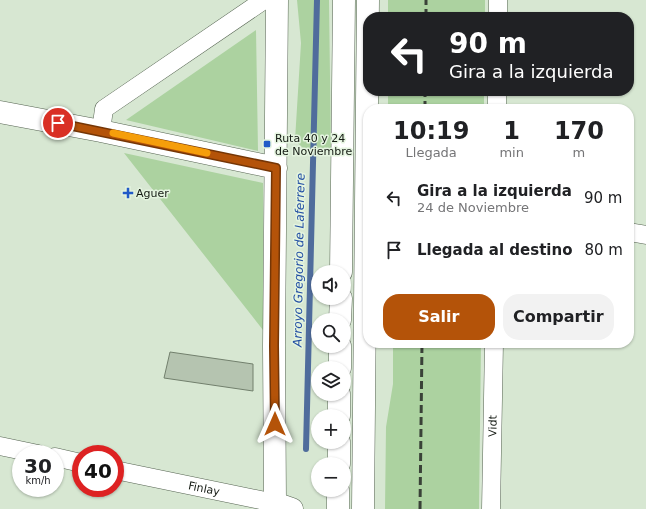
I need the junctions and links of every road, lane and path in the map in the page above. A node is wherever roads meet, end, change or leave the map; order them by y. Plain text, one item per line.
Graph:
1 (264, 0) edge
2 (277, 0) edge
3 (344, 0) edge
4 (368, 0) edge
5 (498, 0) edge
6 (368, 12) edge
7 (498, 12) edge
8 (0, 112) edge
9 (101, 131) junction
10 (276, 168) junction
11 (634, 233) edge
12 (646, 235) edge
13 (341, 265) edge
14 (365, 348) edge
15 (494, 348) edge
16 (0, 446) edge
17 (12, 449) edge
18 (124, 472) edge
19 (338, 497) edge
20 (280, 507) edge
21 (338, 509) edge
22 (363, 509) edge
23 (491, 509) edge

1 - 9 street
2 - 10 main road
3 - 13 main road
4 - 6 main road
5 - 7 street
8 - 9 main road
9 - 10 main road
10 - 20 main road
11 - 12 street
14 - 22 main road
15 - 23 street, Vidt
16 - 17 street
18 - 20 street, Finlay
19 - 21 main road

